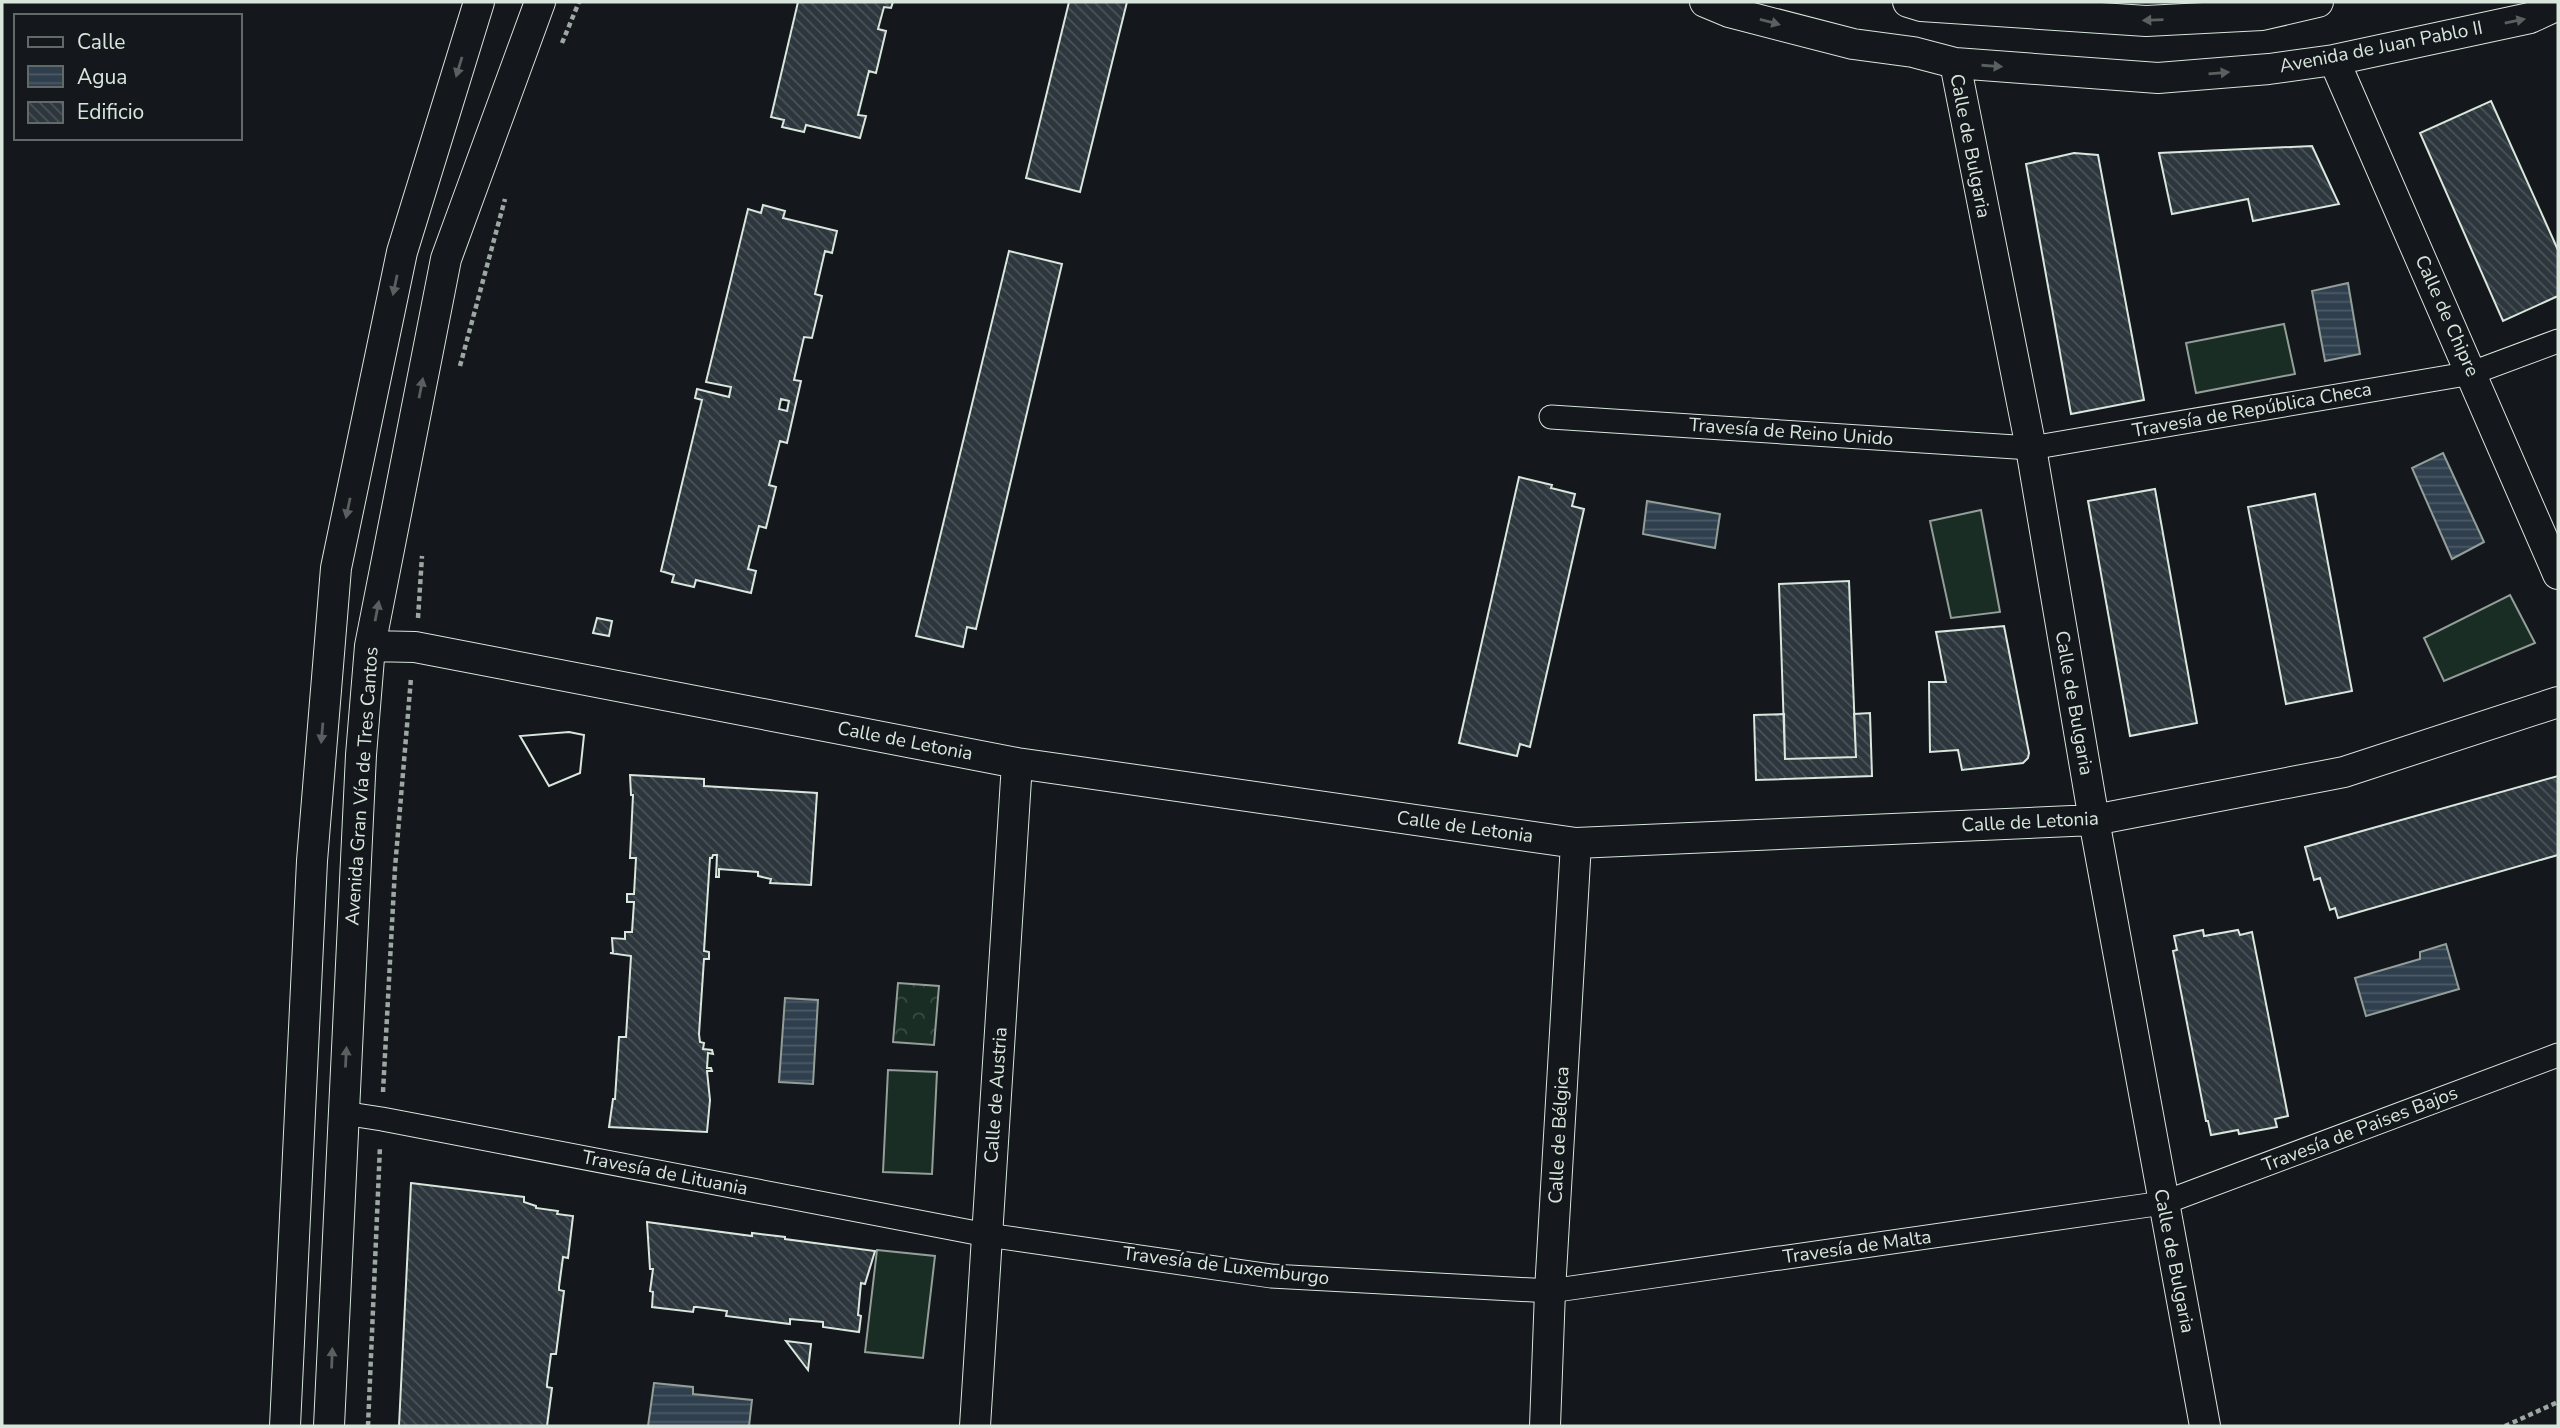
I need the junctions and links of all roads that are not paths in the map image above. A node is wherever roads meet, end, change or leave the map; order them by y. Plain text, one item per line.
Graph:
1 (479, 2) edge
2 (540, 2) edge
3 (1705, 2) edge
4 (1908, 2) edge
5 (2318, 2) edge
6 (2558, 5) edge
7 (2334, 60) junction
8 (1955, 63) junction
9 (2558, 341) edge
10 (2472, 373) junction
11 (1551, 417) dead end
12 (2031, 448) junction
13 (2558, 574) edge
14 (370, 646) junction
15 (2558, 702) edge
16 (1017, 763) junction
17 (2094, 820) junction
18 (1576, 843) junction
19 (2558, 1055) edge
20 (343, 1113) junction
21 (2163, 1203) junction
22 (987, 1235) junction
23 (1550, 1291) junction
24 (285, 1426) edge
25 (330, 1426) edge
26 (975, 1426) edge
27 (1545, 1426) edge
28 (2205, 1426) edge

1 -> 24 street
14 -> 2 street, Avenida Gran Vía de Tres Cantos
3 -> 8 street, Avenida de Juan Pablo II
5 -> 4 street
7 -> 6 street, Avenida de Juan Pablo II
8 -> 7 street, Avenida de Juan Pablo II
7 - 10 street, Calle de Chipre
8 - 12 street, Calle de Bulgaria
9 - 10 street, Travesía de República Checa
10 - 12 street, Travesía de República Checa
10 - 13 street, Calle de Chipre
11 - 12 street, Travesía de Reino Unido
12 - 17 street, Calle de Bulgaria
14 - 16 street, Calle de Letonia
20 -> 14 street, Avenida Gran Vía de Tres Cantos
15 - 17 street, Calle de Letonia
16 - 18 street, Calle de Letonia
16 - 22 street, Calle de Austria
17 - 18 street, Calle de Letonia
17 - 21 street, Calle de Bulgaria
18 - 23 street, Calle de Bélgica
19 - 21 street, Travesía de Paises Bajos
20 - 22 street, Travesía de Lituania
25 -> 20 street, Avenida Gran Vía de Tres Cantos
21 - 23 street, Travesía de Malta
21 - 28 street, Calle de Bulgaria
22 - 23 street, Travesía de Luxemburgo
22 - 26 street, Calle de Austria
23 - 27 street, Calle de Bélgica

